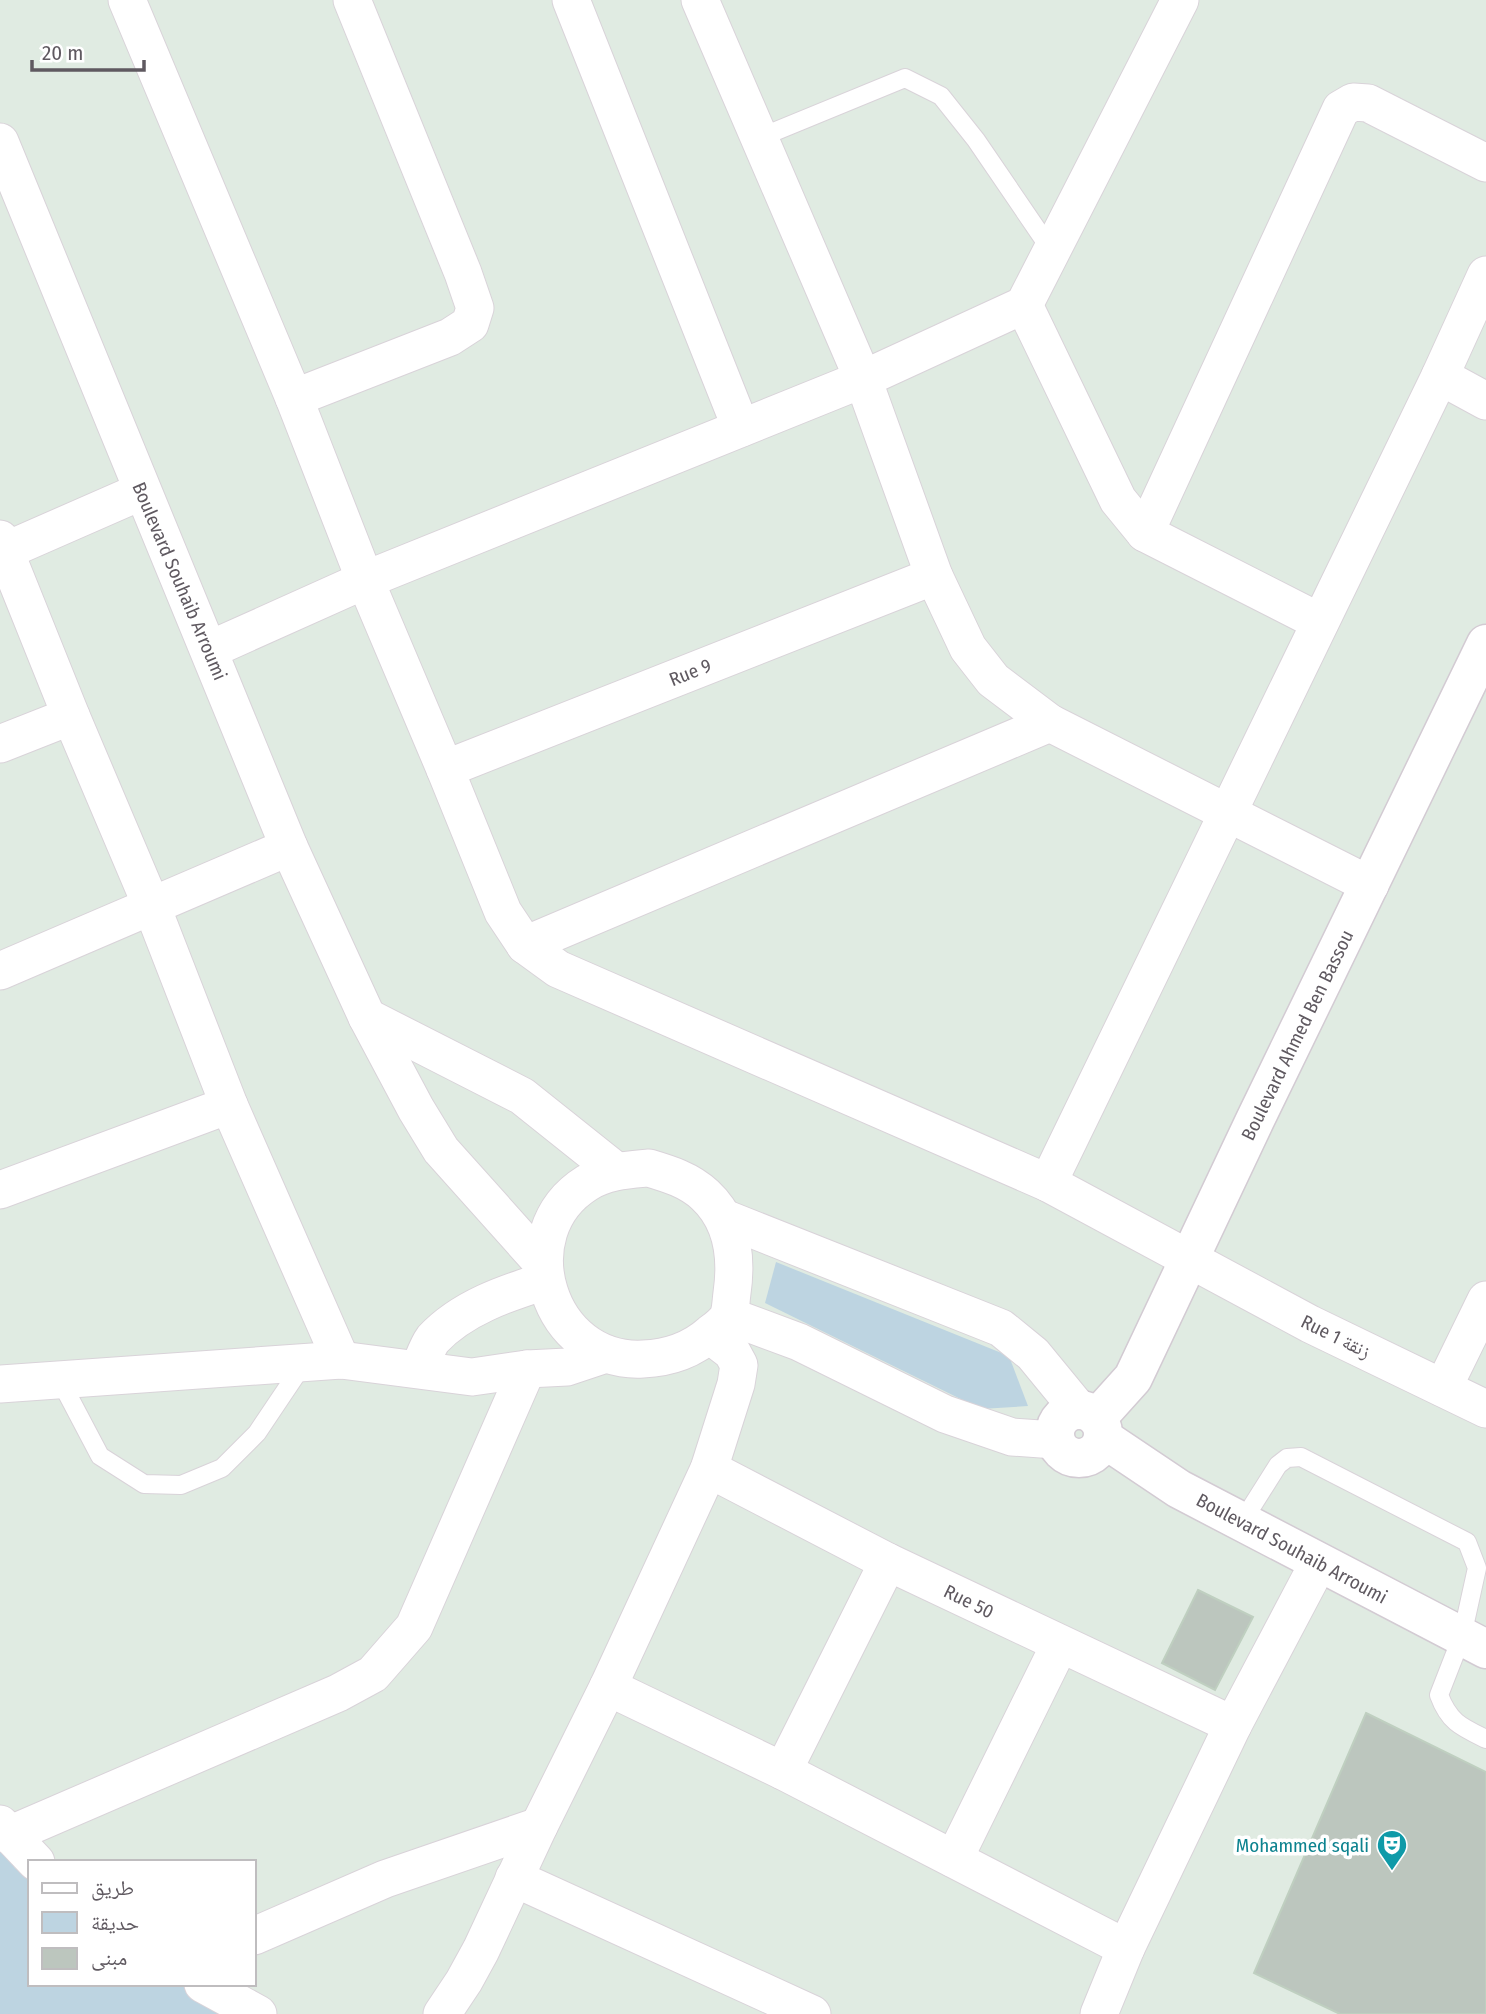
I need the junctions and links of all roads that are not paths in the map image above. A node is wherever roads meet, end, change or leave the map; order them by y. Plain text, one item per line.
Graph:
1 (127, 0) edge
2 (352, 0) edge
3 (571, 0) edge
4 (700, 0) edge
5 (1180, 0) edge
6 (759, 138) junction
7 (0, 142) edge
8 (1486, 163) edge
9 (1051, 250) junction
10 (1486, 275) edge
11 (1024, 305) junction
12 (1440, 376) junction
13 (863, 379) junction
14 (294, 398) junction
15 (1486, 401) edge
16 (741, 428) junction
17 (142, 491) junction
18 (1145, 533) junction
19 (2, 545) edge
20 (934, 576) junction
21 (365, 580) junction
22 (1320, 622) junction
23 (209, 650) junction
24 (1481, 664) edge
25 (71, 716) junction
26 (1050, 723) junction
27 (0, 744) edge
28 (445, 769) junction
29 (1228, 811) junction
30 (289, 847) junction
31 (1370, 885) junction
32 (152, 907) junction
33 (525, 945) junction
34 (0, 971) edge
35 (367, 1017) junction
36 (229, 1105) junction
37 (616, 1171) junction
38 (1048, 1184) junction
39 (0, 1190) edge
40 (724, 1218) junction
41 (1189, 1258) junction
42 (544, 1272) junction
43 (1486, 1300) edge
44 (720, 1325) junction
45 (606, 1354) junction
46 (341, 1360) junction
47 (304, 1363) junction
48 (419, 1369) junction
49 (527, 1369) junction
50 (60, 1380) junction
51 (0, 1384) edge
52 (1443, 1388) junction
53 (1486, 1409) edge
54 (1093, 1422) junction
55 (1055, 1440) joint
56 (709, 1469) junction
57 (1242, 1522) junction
58 (888, 1562) junction
59 (1319, 1562) junction
60 (1474, 1642) edge
61 (1060, 1644) junction
62 (608, 1687) junction
63 (1233, 1725) junction
64 (1486, 1739) edge
65 (783, 1772) junction
66 (539, 1826) junction
67 (5, 1830) edge
68 (954, 1859) junction
69 (34, 1860) edge
70 (514, 1878) junction
71 (256, 1935) edge
72 (1126, 1948) junction
73 (207, 1986) edge
74 (258, 2014) edge
75 (442, 2014) edge
76 (812, 2014) edge
77 (1098, 2014) edge

1 - 14 street
2 - 14 street
3 - 16 street
4 - 6 street
5 - 9 street
6 - 9 lane
6 - 13 street
7 - 17 street, Boulevard Souhaib Arroumi
8 - 18 street
9 - 11 street
10 - 12 street
11 - 13 street
11 - 18 street
12 - 15 street
12 - 22 street
13 - 16 street
13 - 20 street
14 - 21 street
16 - 21 street
17 - 19 street
17 - 23 street, Boulevard Souhaib Arroumi
18 - 22 street
19 - 25 street
20 - 26 street
20 - 28 street, Rue 9
21 - 23 street
21 - 28 street
22 - 29 street
23 - 30 street, Boulevard Souhaib Arroumi
24 - 31 street, Boulevard Ahmed Ben Bassou
25 - 27 street
25 - 32 street
26 - 29 street
26 - 33 street
28 - 33 street
29 - 31 street
29 - 38 street
30 - 32 street
30 - 35 street, Boulevard Souhaib Arroumi
31 - 41 street, Boulevard Ahmed Ben Bassou
32 - 34 street
32 - 36 street
33 - 38 street, Rue 1 زنقة
35 - 37 street
35 - 42 street, Boulevard Souhaib Arroumi
36 - 39 street
36 - 46 street
37 - 40 street
37 - 42 street
38 - 41 street, Rue 1 زنقة
40 - 44 street
40 - 54 street, Boulevard Souhaib Arroumi
41 - 52 street, Rue 1 زنقة
41 - 54 street, Boulevard Ahmed Ben Bassou
42 - 45 street
42 - 48 street
43 - 52 street
44 - 45 street
44 - 55 street
44 - 56 street
45 - 49 street
46 - 47 street
46 - 48 street
47 - 50 street
47 - 50 lane
48 - 49 street
49 - 67 street
50 - 51 street
52 - 53 street, Rue 1 زنقة
54 - 55 street, Boulevard Ahmed Ben Bassou
54 - 57 street, Boulevard Souhaib Arroumi
56 - 58 street, Rue 50
56 - 62 street
57 - 59 street, Boulevard Souhaib Arroumi
57 - 60 lane
58 - 61 street, Rue 50
58 - 65 street
59 - 60 street, Boulevard Souhaib Arroumi
59 - 63 street
60 - 64 lane
61 - 63 street, Rue 50
61 - 68 street
62 - 65 street
62 - 66 street
63 - 72 street
65 - 68 street
66 - 70 street
66 - 71 street
67 - 69 street
68 - 72 street
70 - 75 street
70 - 76 street
72 - 77 street
73 - 74 street

